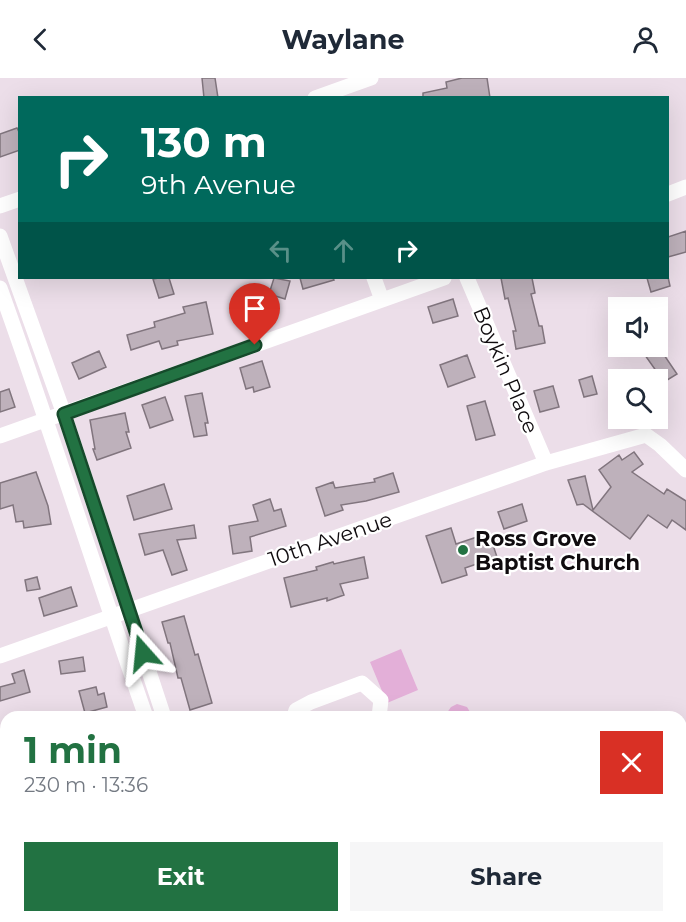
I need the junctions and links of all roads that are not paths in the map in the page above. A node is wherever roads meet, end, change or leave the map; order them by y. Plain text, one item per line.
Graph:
1 (371, 78) edge
2 (321, 96) edge
3 (686, 186) edge
4 (669, 194) edge
5 (18, 201) edge
6 (0, 206) edge
7 (0, 236) edge
8 (374, 279) edge
9 (441, 279) edge
10 (467, 279) edge
11 (0, 288) edge
12 (382, 300) junction
13 (64, 414) junction
14 (47, 420) junction
15 (0, 436) edge
16 (546, 463) junction
17 (686, 470) edge
18 (129, 610) junction
19 (111, 616) junction
20 (0, 656) edge
21 (144, 711) edge
22 (162, 711) edge
23 (296, 711) edge
24 (380, 711) edge

1 - 2 street
3 - 4 street
5 - 6 street
7 - 13 street
8 - 12 street
9 - 12 street
10 - 16 street, Boykin Place
11 - 14 street
12 - 13 street
13 - 14 street
13 - 18 street
14 - 15 street
14 - 19 street
16 - 17 street, 10th Avenue
16 - 18 street, 10th Avenue
18 - 19 street, 10th Avenue
18 - 22 street
19 - 20 street, 10th Avenue
19 - 21 street
23 - 24 street

